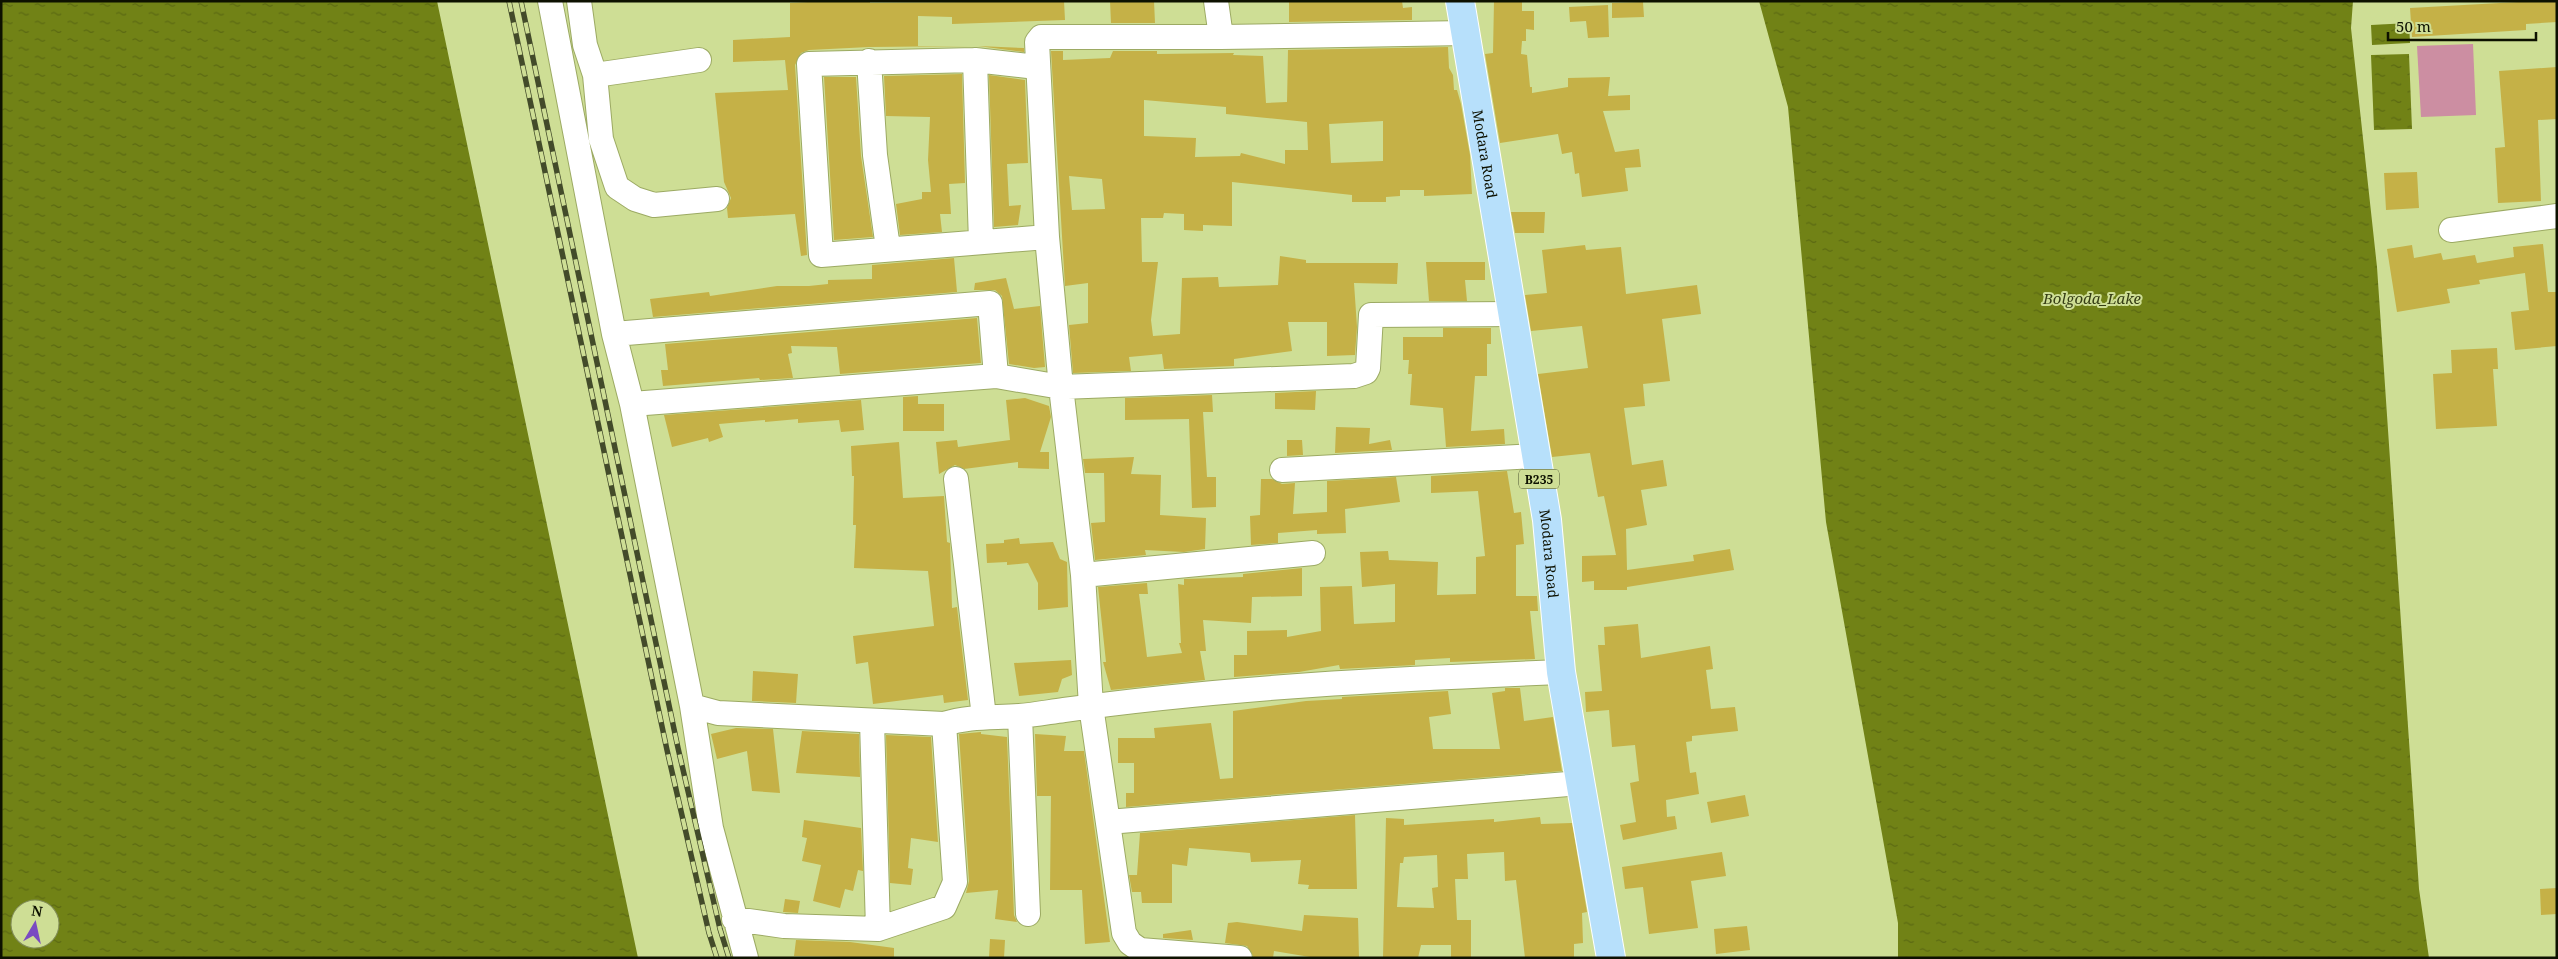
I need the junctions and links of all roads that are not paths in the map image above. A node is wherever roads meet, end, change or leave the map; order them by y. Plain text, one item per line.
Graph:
1 (550, 1) edge
2 (579, 1) edge
3 (1216, 1) edge
4 (1460, 1) edge
5 (1466, 33) junction
6 (1222, 37) junction
7 (699, 60) dead end
8 (975, 60) junction
9 (869, 61) junction
10 (1037, 67) junction
11 (595, 75) junction
12 (717, 199) dead end
13 (2557, 216) edge
14 (2451, 230) dead end
15 (1047, 237) junction
16 (981, 242) junction
17 (888, 248) junction
18 (1512, 314) junction
19 (614, 334) junction
20 (996, 376) junction
21 (1061, 387) junction
22 (632, 404) junction
23 (1535, 456) junction
24 (1282, 470) dead end
25 (956, 479) dead end
26 (1313, 553) dead end
27 (1083, 575) junction
28 (1561, 672) junction
29 (692, 706) junction
30 (1091, 706) junction
31 (1020, 716) junction
32 (984, 717) junction
33 (872, 721) junction
34 (944, 724) junction
35 (1580, 783) junction
36 (1108, 822) junction
37 (1028, 914) dead end
38 (734, 919) junction
39 (878, 929) junction
40 (746, 958) edge
41 (1240, 958) edge
42 (1611, 958) edge

1 - 19 street
2 - 11 street
3 - 6 street
4 - 5 main road, Modara Road / B235
5 - 6 street
5 - 18 main road, Modara Road / B235
6 - 10 street
7 - 11 street
8 - 9 street
8 - 10 street
8 - 16 street
9 - 17 street
9 - 17 street
10 - 15 street
11 - 12 street
13 - 14 street
15 - 16 street
15 - 21 street
16 - 17 street
18 - 21 street
18 - 23 main road, Modara Road / B235
19 - 20 street
19 - 22 street
20 - 21 street
20 - 22 street
21 - 27 street
22 - 29 street
23 - 24 street
23 - 28 main road, Modara Road / B235
25 - 32 street
26 - 27 street
27 - 30 street
28 - 30 street
28 - 35 main road, Modara Road / B235
29 - 33 street
29 - 38 street
30 - 31 street
30 - 36 street
31 - 32 street
31 - 37 street
32 - 34 street
33 - 34 street
33 - 39 street
34 - 39 street
35 - 36 street
35 - 42 main road, Modara Road / B235
36 - 41 street
38 - 39 street
38 - 40 street

